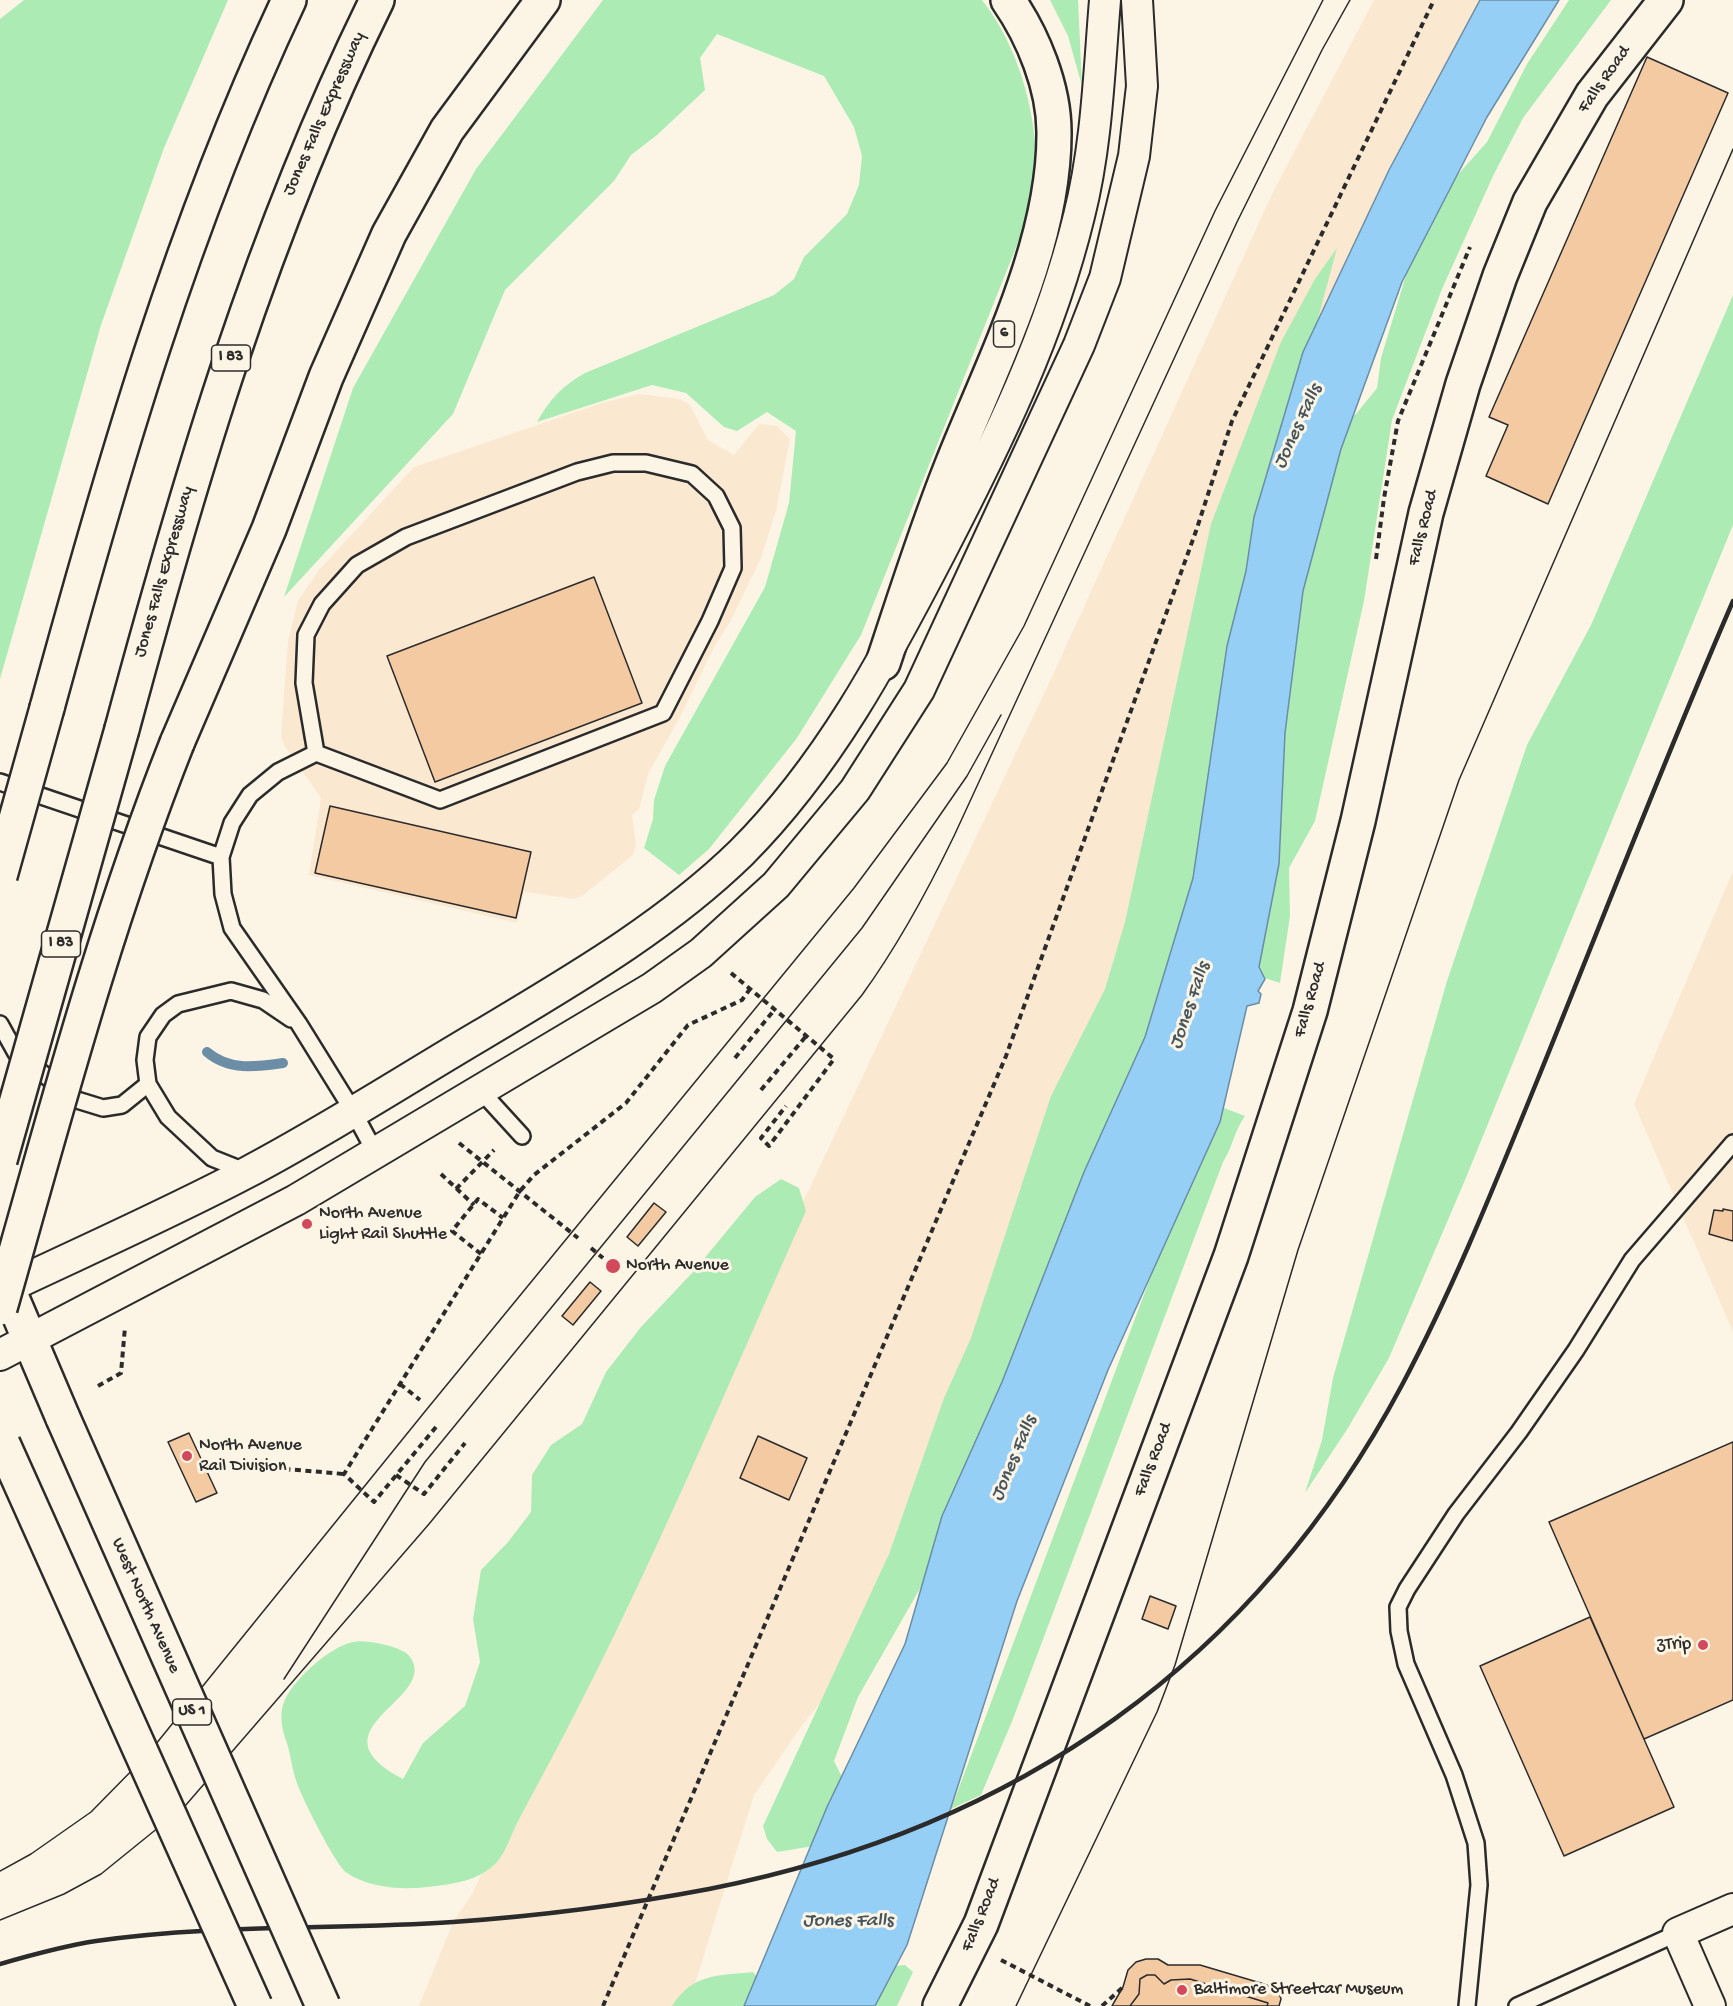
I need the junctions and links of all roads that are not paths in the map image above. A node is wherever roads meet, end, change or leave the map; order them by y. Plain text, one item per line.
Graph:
1 (289, 0) edge
2 (376, 0) edge
3 (543, 0) edge
4 (1008, 0) edge
5 (1105, 0) edge
6 (1137, 0) edge
7 (1666, 0) edge
8 (883, 663) junction
9 (316, 753) junction
10 (0, 782) edge
11 (221, 857) junction
12 (0, 876) edge
13 (0, 1024) edge
14 (298, 1024) junction
15 (148, 1084) junction
16 (480, 1090) junction
17 (353, 1111) junction
18 (522, 1136) dead end
19 (1733, 1143) edge
20 (375, 1152) junction
21 (0, 1160) edge
22 (247, 1172) junction
23 (2, 1289) edge
24 (30, 1340) junction
25 (0, 1355) edge
26 (2, 1440) edge
27 (1733, 1909) edge
28 (1678, 1934) junction
29 (255, 2006) edge
30 (323, 2006) edge
31 (940, 2006) edge
32 (1467, 2006) edge
33 (1517, 2006) edge
34 (1710, 2006) edge

1 - 12 main road, bridge
2 - 21 main road, Jones Falls Expressway / I 83, bridge
3 - 23 main road, bridge
4 - 8 main road, 6
5 - 8 street
6 - 16 street
7 - 31 main road, Falls Road
8 - 17 street
9 - 9 lane
9 - 11 lane
10 - 11 lane
11 - 14 lane
13 - 15 lane
14 - 15 lane
14 - 17 lane
15 - 22 lane
16 - 18 lane
16 - 20 street
17 - 20 lane
17 - 22 street
19 - 32 lane
20 - 24 street
22 - 23 street
23 - 24 main road, West North Avenue / US 1
24 - 25 street
24 - 30 main road, West North Avenue / US 1, bridge
26 - 29 main road, bridge
27 - 28 street
28 - 33 lane
28 - 34 street

